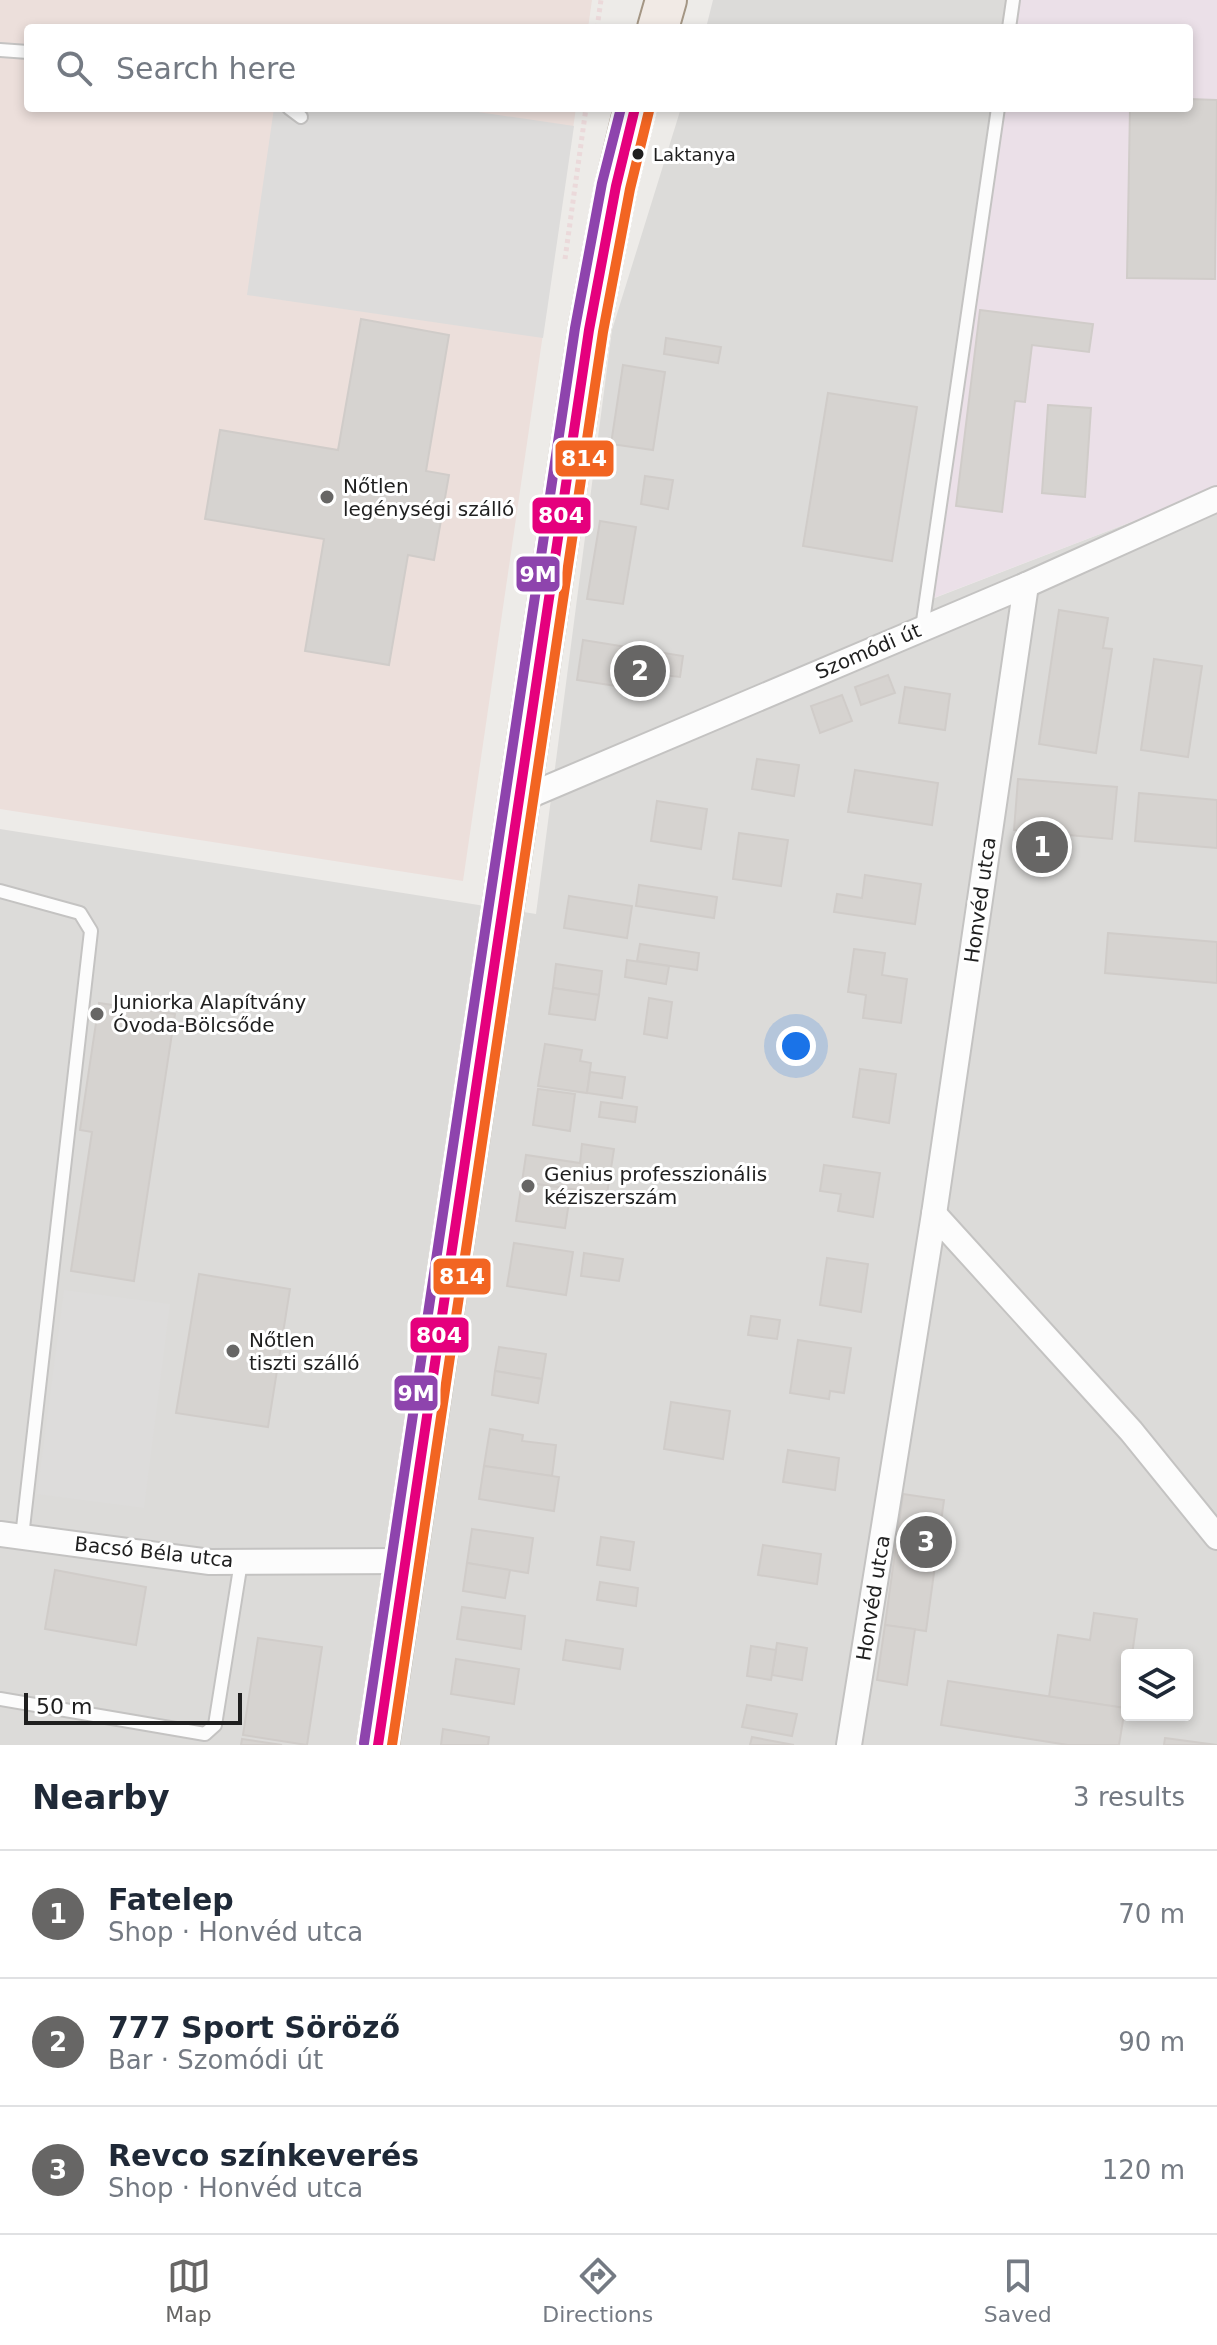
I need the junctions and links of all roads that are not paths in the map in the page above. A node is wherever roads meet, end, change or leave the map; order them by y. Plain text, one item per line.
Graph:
1 (666, 0) edge
2 (1013, 0) edge
3 (659, 24) edge
4 (1010, 24) edge
5 (0, 50) edge
6 (24, 52) edge
7 (294, 112) edge
8 (634, 112) edge
9 (997, 112) edge
10 (301, 117) dead end
11 (1217, 499) edge
12 (1026, 585) junction
13 (922, 628) junction
14 (519, 800) junction
15 (0, 891) edge
16 (934, 1214) junction
17 (11, 1535) edge
18 (1217, 1537) edge
19 (405, 1561) junction
20 (241, 1562) junction
21 (0, 1699) edge
22 (378, 1745) edge
23 (849, 1745) edge

1 - 3 main road
2 - 4 lane
5 - 6 lane
7 - 10 lane
8 - 14 main road
9 - 13 lane
11 - 12 street, Szomódi út
12 - 13 street, Szomódi út
12 - 16 street, Honvéd utca
13 - 14 street, Szomódi út
14 - 19 main road
15 - 17 lane
16 - 18 street
16 - 23 street, Honvéd utca
17 - 20 street, Bacsó Béla utca
19 - 20 street, Bacsó Béla utca
19 - 22 main road
20 - 21 lane

